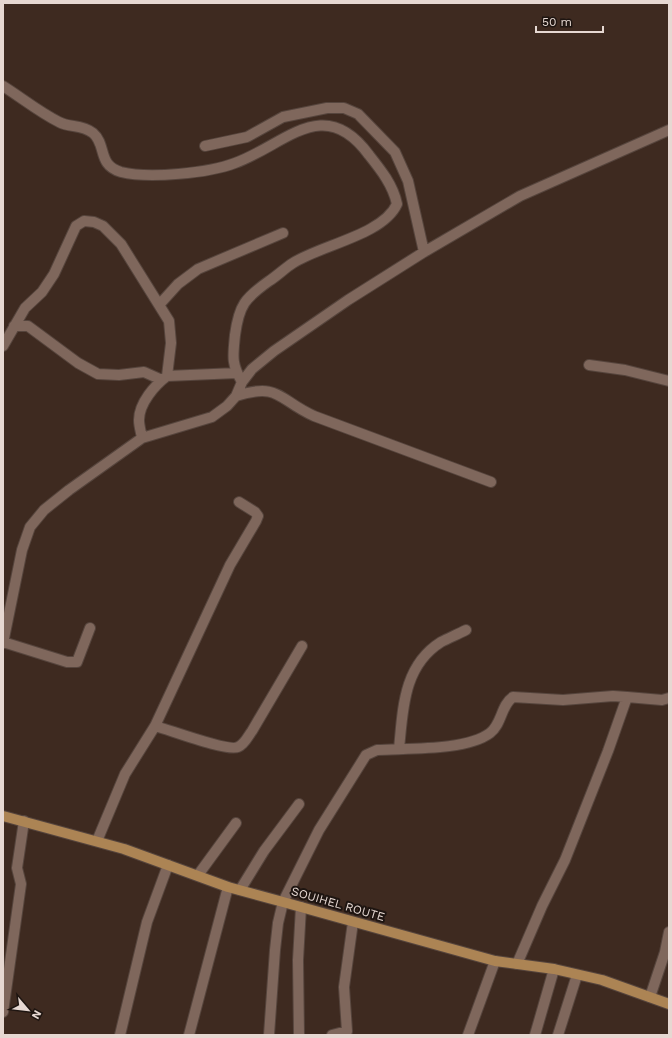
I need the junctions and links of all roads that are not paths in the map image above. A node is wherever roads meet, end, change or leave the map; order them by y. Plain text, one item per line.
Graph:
1 (3, 86) edge
2 (669, 130) edge
3 (205, 146) dead end
4 (283, 233) dead end
5 (424, 252) junction
6 (159, 305) junction
7 (14, 326) junction
8 (3, 346) edge
9 (589, 365) dead end
10 (239, 377) junction
11 (164, 378) junction
12 (669, 380) edge
13 (236, 396) junction
14 (142, 438) junction
15 (491, 482) dead end
16 (239, 502) dead end
17 (90, 628) dead end
18 (466, 630) dead end
19 (3, 643) edge
20 (302, 646) dead end
21 (627, 697) junction
22 (669, 698) edge
23 (155, 726) junction
24 (399, 749) junction
25 (299, 804) dead end
26 (3, 816) edge
27 (24, 821) junction
28 (236, 823) dead end
29 (97, 841) junction
30 (168, 865) junction
31 (198, 875) junction
32 (228, 887) junction
33 (240, 890) junction
34 (283, 902) junction
35 (301, 907) junction
36 (353, 922) junction
37 (669, 932) edge
38 (495, 961) junction
39 (518, 964) junction
40 (554, 970) junction
41 (578, 975) junction
42 (650, 997) junction
43 (669, 1004) edge
44 (3, 1012) edge
45 (120, 1035) edge
46 (189, 1035) edge
47 (269, 1035) edge
48 (299, 1035) edge
49 (332, 1035) edge
50 (468, 1035) edge
51 (534, 1035) edge
52 (558, 1035) edge

1 - 10 street
2 - 5 street
3 - 5 street
4 - 6 street
5 - 10 street
6 - 7 street
6 - 11 street
7 - 8 street
7 - 11 street
9 - 12 street
10 - 11 street
10 - 13 street
11 - 14 street
13 - 14 street
13 - 15 street
14 - 19 street
16 - 23 street
17 - 19 street
18 - 24 street
20 - 23 street
21 - 22 street
21 - 24 street
21 - 39 street
23 - 29 street
24 - 34 street
25 - 33 street
26 - 27 main road, SOUIHEL ROUTE
27 - 29 main road, SOUIHEL ROUTE
27 - 44 street
28 - 31 street
29 - 30 main road, SOUIHEL ROUTE
30 - 31 main road, SOUIHEL ROUTE
30 - 45 street
31 - 32 main road, SOUIHEL ROUTE
32 - 33 main road, SOUIHEL ROUTE
32 - 46 street
33 - 34 main road, SOUIHEL ROUTE
34 - 35 main road, SOUIHEL ROUTE
34 - 47 street
35 - 36 main road, SOUIHEL ROUTE
35 - 48 street
36 - 38 main road, SOUIHEL ROUTE
36 - 49 street
37 - 42 street
38 - 39 main road, SOUIHEL ROUTE
38 - 50 street
39 - 40 main road, SOUIHEL ROUTE
40 - 41 main road, SOUIHEL ROUTE
40 - 51 street
41 - 42 main road, SOUIHEL ROUTE
41 - 52 street
42 - 43 main road, SOUIHEL ROUTE

